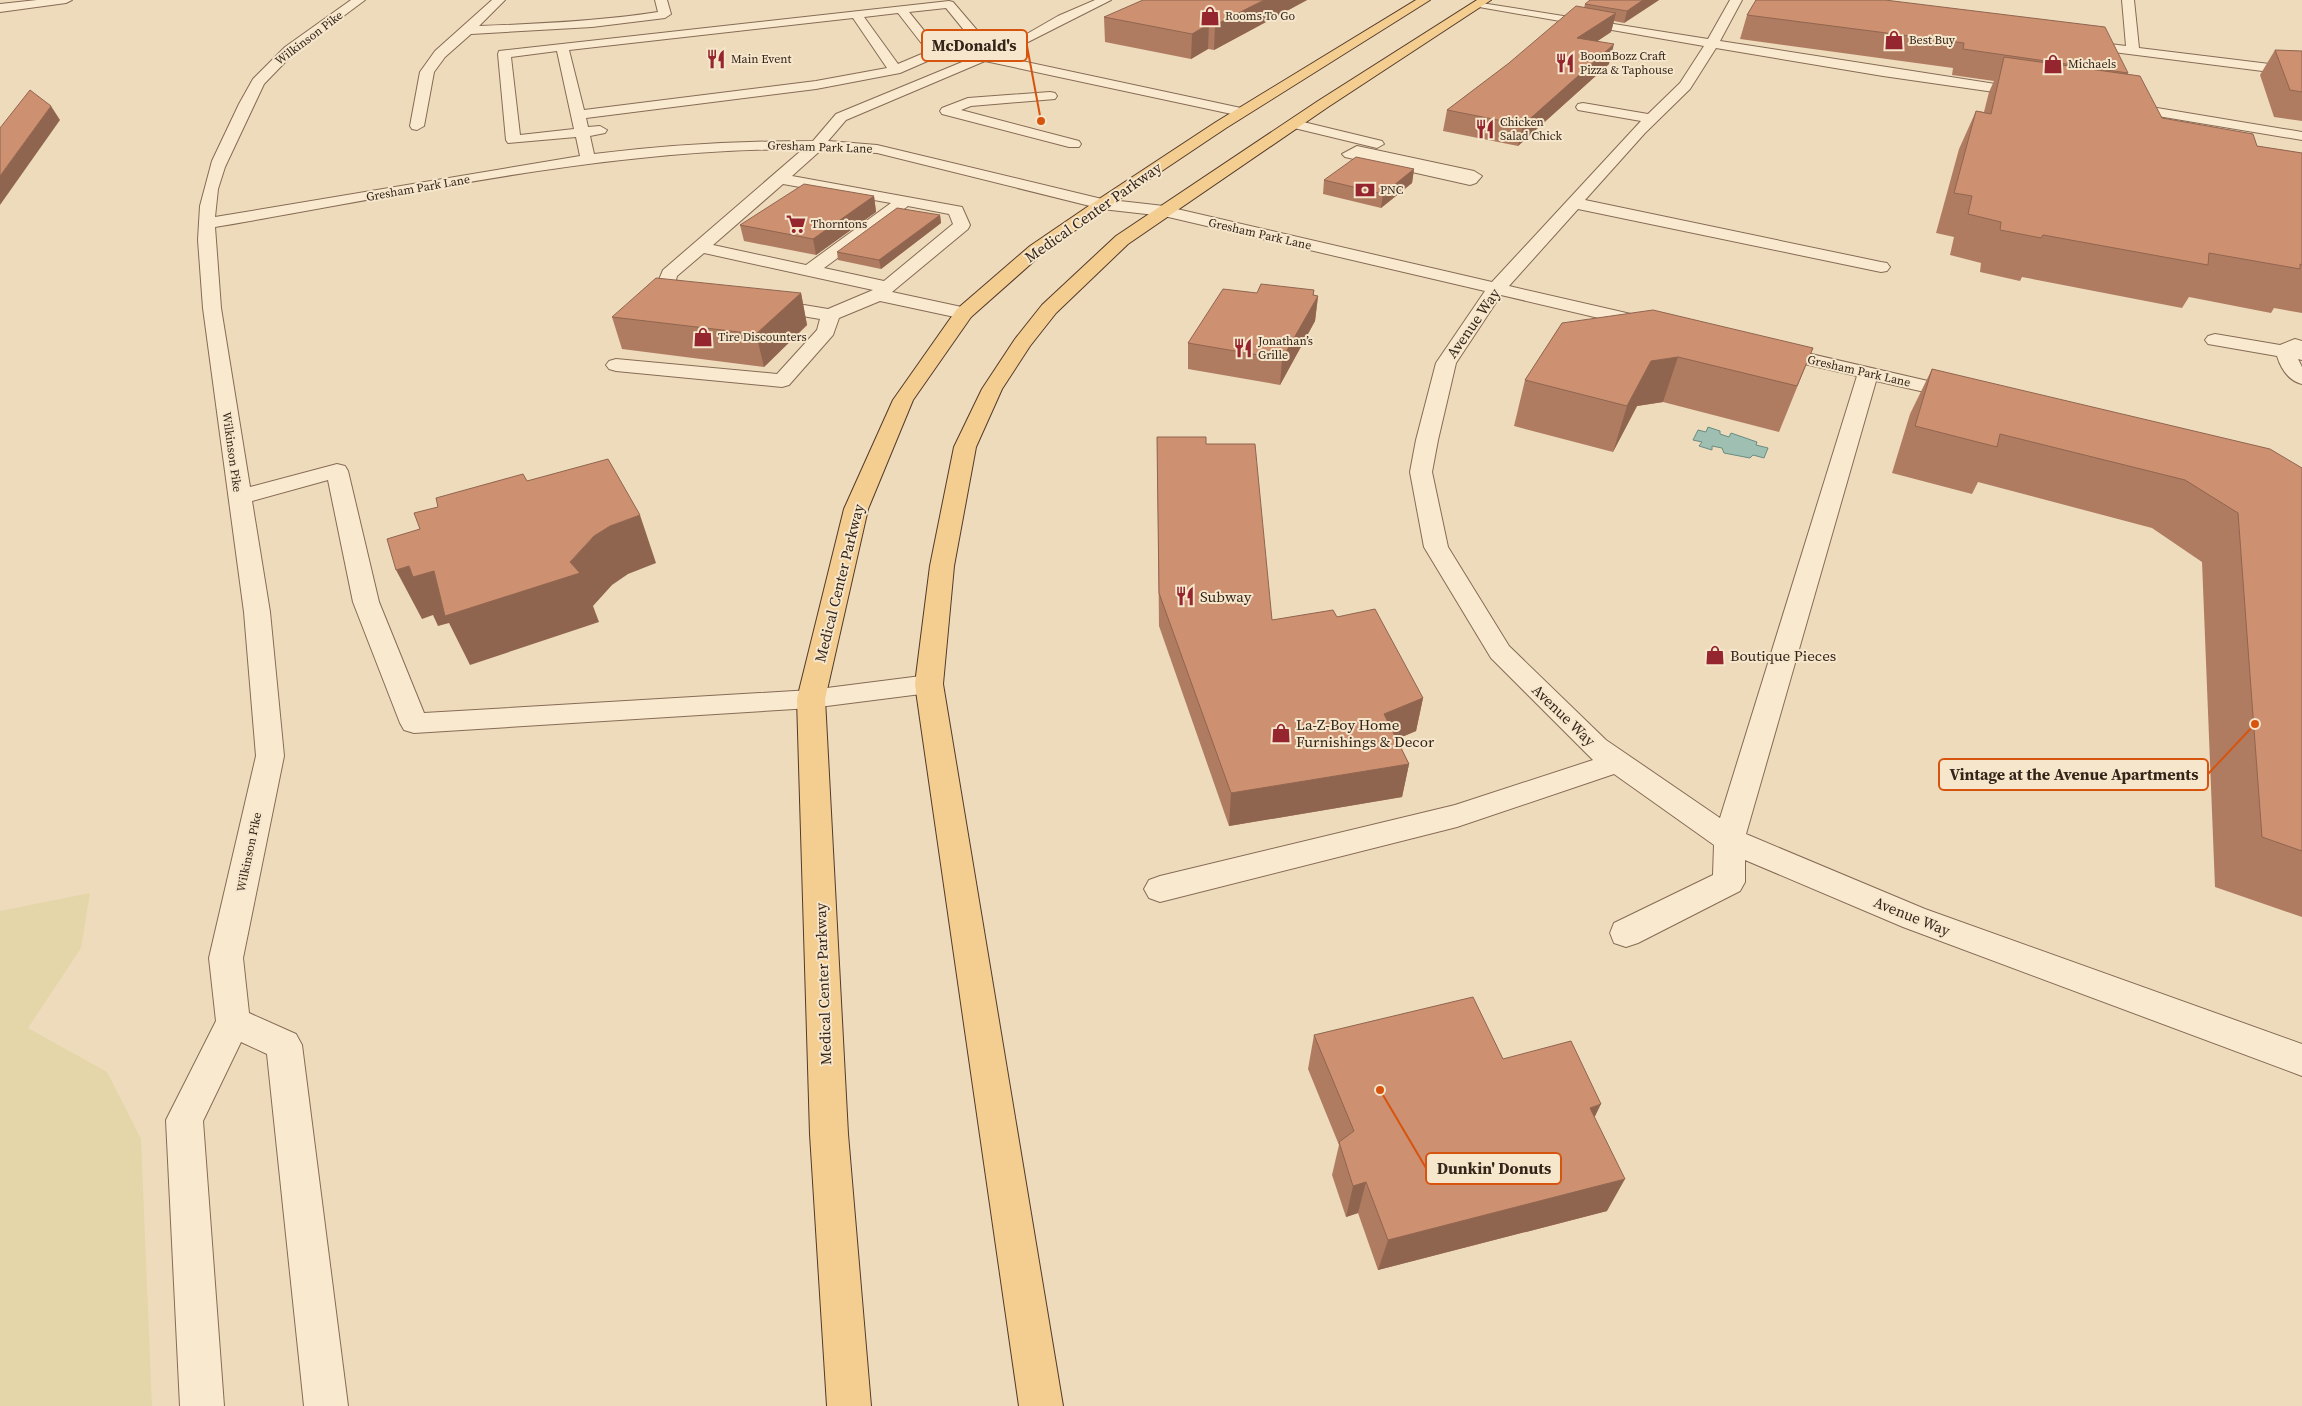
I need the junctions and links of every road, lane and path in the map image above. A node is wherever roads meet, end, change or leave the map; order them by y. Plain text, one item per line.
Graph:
1 (66, 0) edge
2 (359, 0) edge
3 (499, 0) edge
4 (661, 0) edge
5 (1105, 0) edge
6 (1424, 0) edge
7 (1736, 0) edge
8 (2128, 0) edge
9 (1482, 2) edge
10 (0, 8) edge
11 (901, 9) junction
12 (856, 14) junction
13 (468, 30) junction
14 (1024, 39) dead end
15 (1713, 42) junction
16 (2069, 43) edge
17 (562, 47) junction
18 (944, 50) junction
19 (2133, 50) junction
20 (984, 57) junction
21 (895, 70) junction
22 (2302, 72) edge
23 (2046, 95) edge
24 (1050, 96) dead end
25 (2111, 104) edge
26 (1583, 107) dead end
27 (1241, 112) junction
28 (578, 115) junction
29 (1651, 119) junction
30 (1295, 124) junction
31 (417, 126) dead end
32 (610, 128) dead end
33 (581, 132) junction
34 (2302, 136) edge
35 (1074, 144) dead end
36 (817, 145) junction
37 (1346, 157) junction
38 (588, 159) junction
39 (780, 180) junction
40 (905, 201) junction
41 (1574, 202) junction
42 (1102, 204) junction
43 (1164, 211) junction
44 (903, 221) edge
45 (206, 224) junction
46 (885, 225) junction
47 (937, 236) junction
48 (920, 239) edge
49 (699, 247) junction
50 (902, 252) edge
51 (831, 255) junction
52 (923, 257) junction
53 (850, 259) edge
54 (884, 266) edge
55 (1881, 267) dead end
56 (809, 271) junction
57 (905, 272) junction
58 (1495, 290) junction
59 (882, 291) junction
60 (718, 297) edge
61 (755, 303) edge
62 (964, 312) junction
63 (830, 316) junction
64 (1667, 328) edge
65 (2215, 340) dead end
66 (1753, 347) edge
67 (2296, 349) edge
68 (616, 365) dead end
69 (1868, 372) junction
70 (2302, 378) edge
71 (1974, 397) edge
72 (239, 497) junction
73 (929, 684) junction
74 (811, 699) junction
75 (1619, 762) junction
76 (1729, 840) junction
77 (1160, 889) dead end
78 (1626, 933) dead end
79 (233, 1022) junction
80 (2302, 1060) edge
81 (202, 1406) edge
82 (326, 1406) edge
83 (849, 1406) edge
84 (1041, 1406) edge

1 - 10 street
2 - 45 street, Wilkinson Pike
3 - 13 street
4 - 13 street
5 - 14 street
6 - 27 main road, Medical Center Parkway
7 - 15 street, Avenue Way
8 - 19 street
9 - 15 street
9 - 30 main road
11 - 12 street
11 - 18 street
11 - 18 street
12 - 17 street
12 - 21 street
13 - 31 street
15 - 23 street
15 - 29 street, Avenue Way
16 - 19 street
17 - 28 street
17 - 33 street
18 - 20 street
18 - 21 street
19 - 22 street
20 - 27 street
20 - 36 street
21 - 28 street
24 - 35 street
25 - 34 street
26 - 29 street
27 - 42 main road, Medical Center Parkway
28 - 33 street
29 - 41 street, Avenue Way
30 - 37 street
30 - 43 main road
32 - 33 street
33 - 38 street
36 - 38 street, Gresham Park Lane
36 - 39 street
36 - 42 street, Gresham Park Lane
37 - 37 street
38 - 45 street, Gresham Park Lane
39 - 40 street
39 - 49 street
40 - 46 street
40 - 47 street
41 - 55 street
41 - 58 street, Avenue Way
42 - 43 street, Gresham Park Lane
42 - 62 main road, Medical Center Parkway
43 - 58 street, Gresham Park Lane
43 - 73 main road
44 - 46 street
45 - 72 street, Wilkinson Pike
46 - 51 street
47 - 48 street
47 - 52 street
49 - 56 street
49 - 60 street
50 - 52 street
51 - 53 street
51 - 56 street
52 - 57 street
54 - 57 street
56 - 59 street
57 - 59 street
58 - 64 street, Gresham Park Lane
58 - 75 street, Avenue Way
59 - 62 street
59 - 63 street
61 - 63 street
62 - 74 main road, Medical Center Parkway
63 - 68 street
65 - 67 street
66 - 69 street, Gresham Park Lane
67 - 70 street
69 - 71 street, Gresham Park Lane
69 - 76 street
72 - 74 street
72 - 79 street, Wilkinson Pike
73 - 74 street
73 - 84 main road
74 - 83 main road, Medical Center Parkway
75 - 76 street, Avenue Way
75 - 77 street
76 - 78 street
76 - 80 street, Avenue Way
79 - 81 street
79 - 82 street

